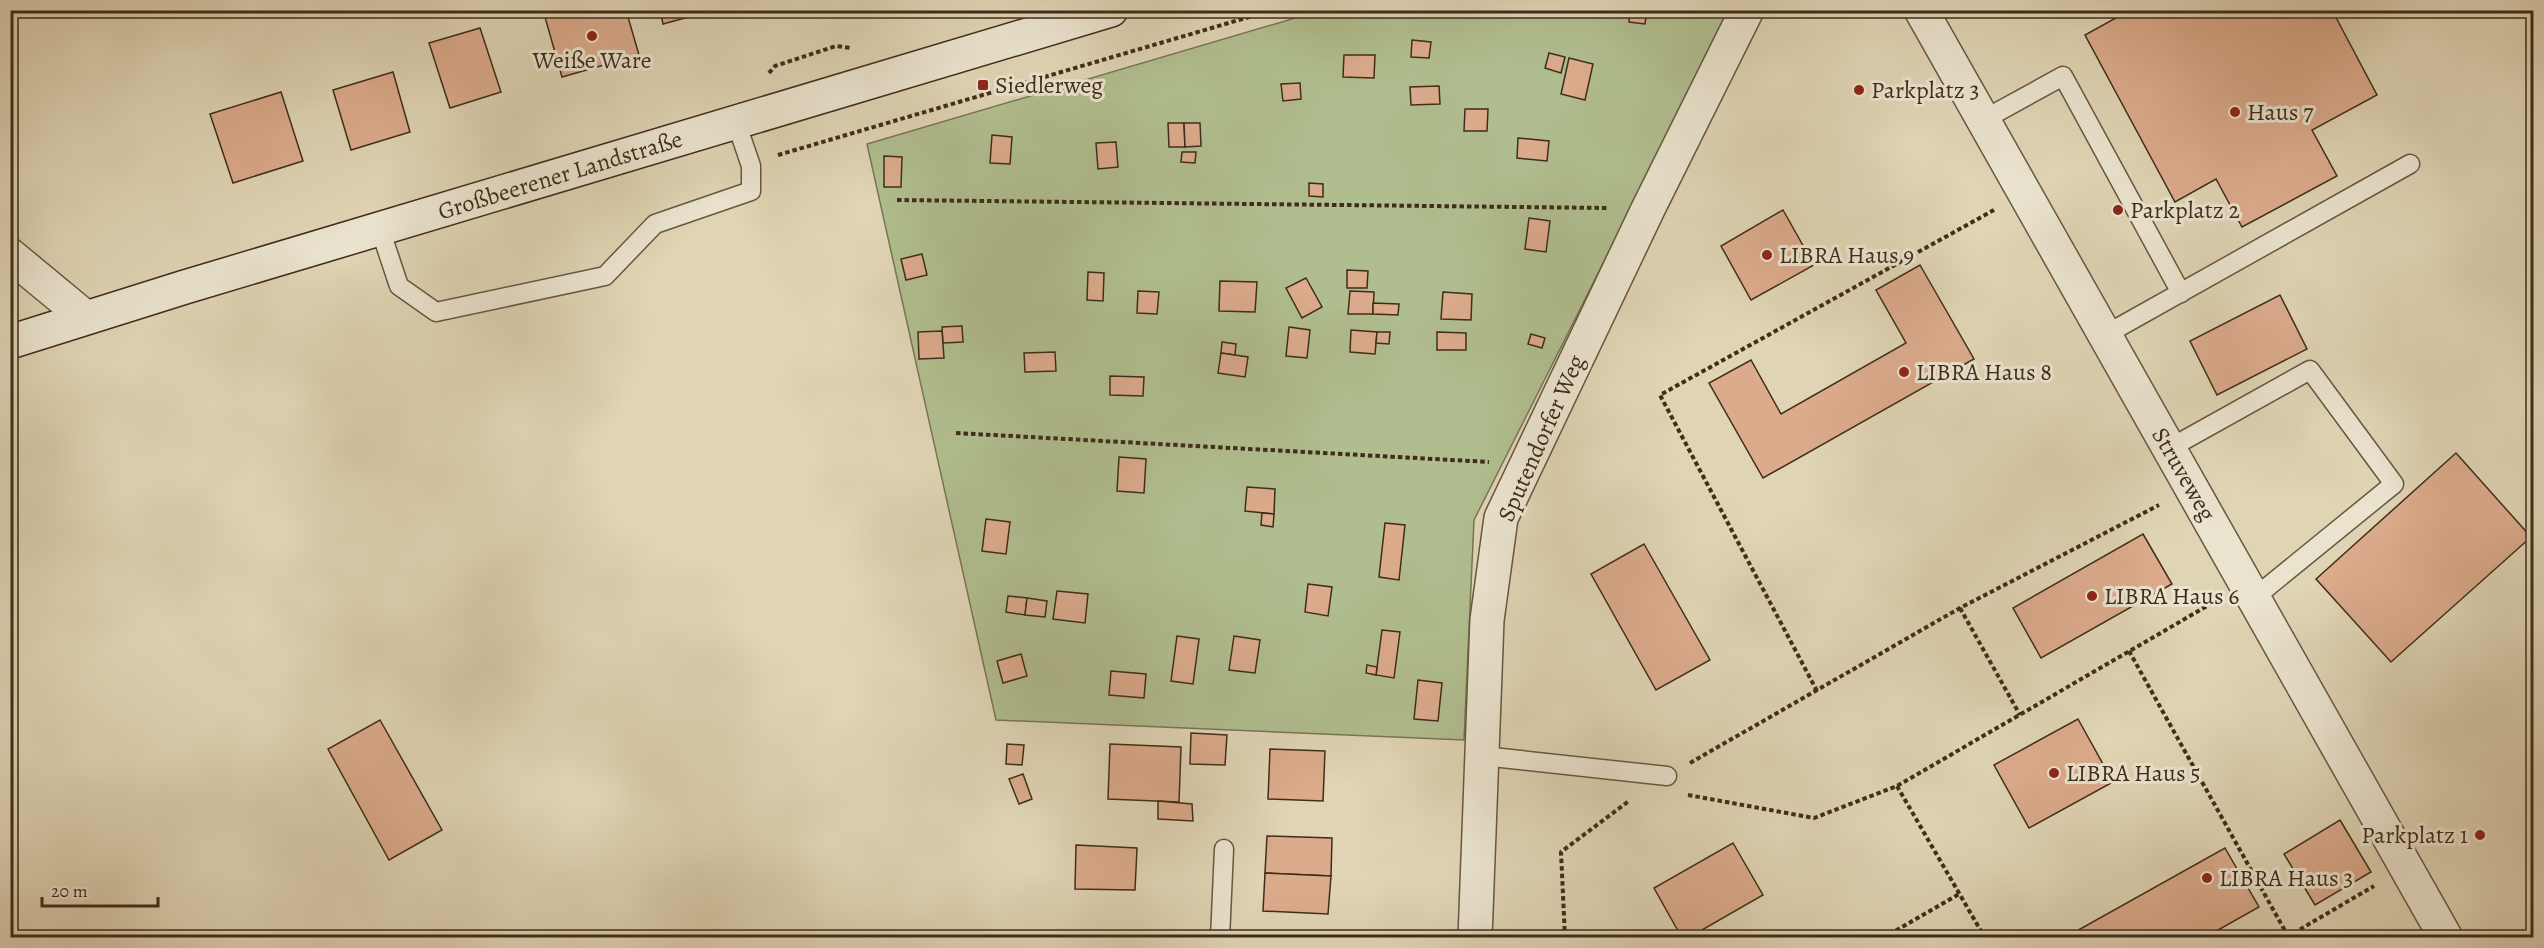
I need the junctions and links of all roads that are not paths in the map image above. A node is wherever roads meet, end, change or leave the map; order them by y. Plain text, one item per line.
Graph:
1 (1747, 10) edge
2 (1921, 10) edge
3 (1091, 14) edge
4 (1983, 120) junction
5 (736, 122) junction
6 (2410, 164) dead end
7 (380, 229) junction
8 (10, 255) edge
9 (2181, 293) junction
10 (85, 317) junction
11 (2105, 335) junction
12 (10, 342) edge
13 (2169, 448) junction
14 (2250, 591) junction
15 (1483, 756) junction
16 (1667, 776) road end
17 (1224, 849) dead end
18 (1220, 938) edge
19 (1475, 938) edge
20 (2446, 938) edge

1 - 15 street, Sputendorfer Weg
2 - 4 street, Struveweg
3 - 5 street, Großbeerener Landstraße
4 - 9 lane
4 - 11 street, Struveweg
5 - 7 street, Großbeerener Landstraße
5 - 7 lane
6 - 9 lane
7 - 10 street, Großbeerener Landstraße
8 - 10 street
9 - 11 lane
10 - 12 street, Großbeerener Landstraße
11 - 13 street, Struveweg
13 - 14 street, Struveweg
13 - 14 lane
14 - 20 street, Struveweg
15 - 16 lane
15 - 19 street, Sputendorfer Weg
17 - 18 lane

